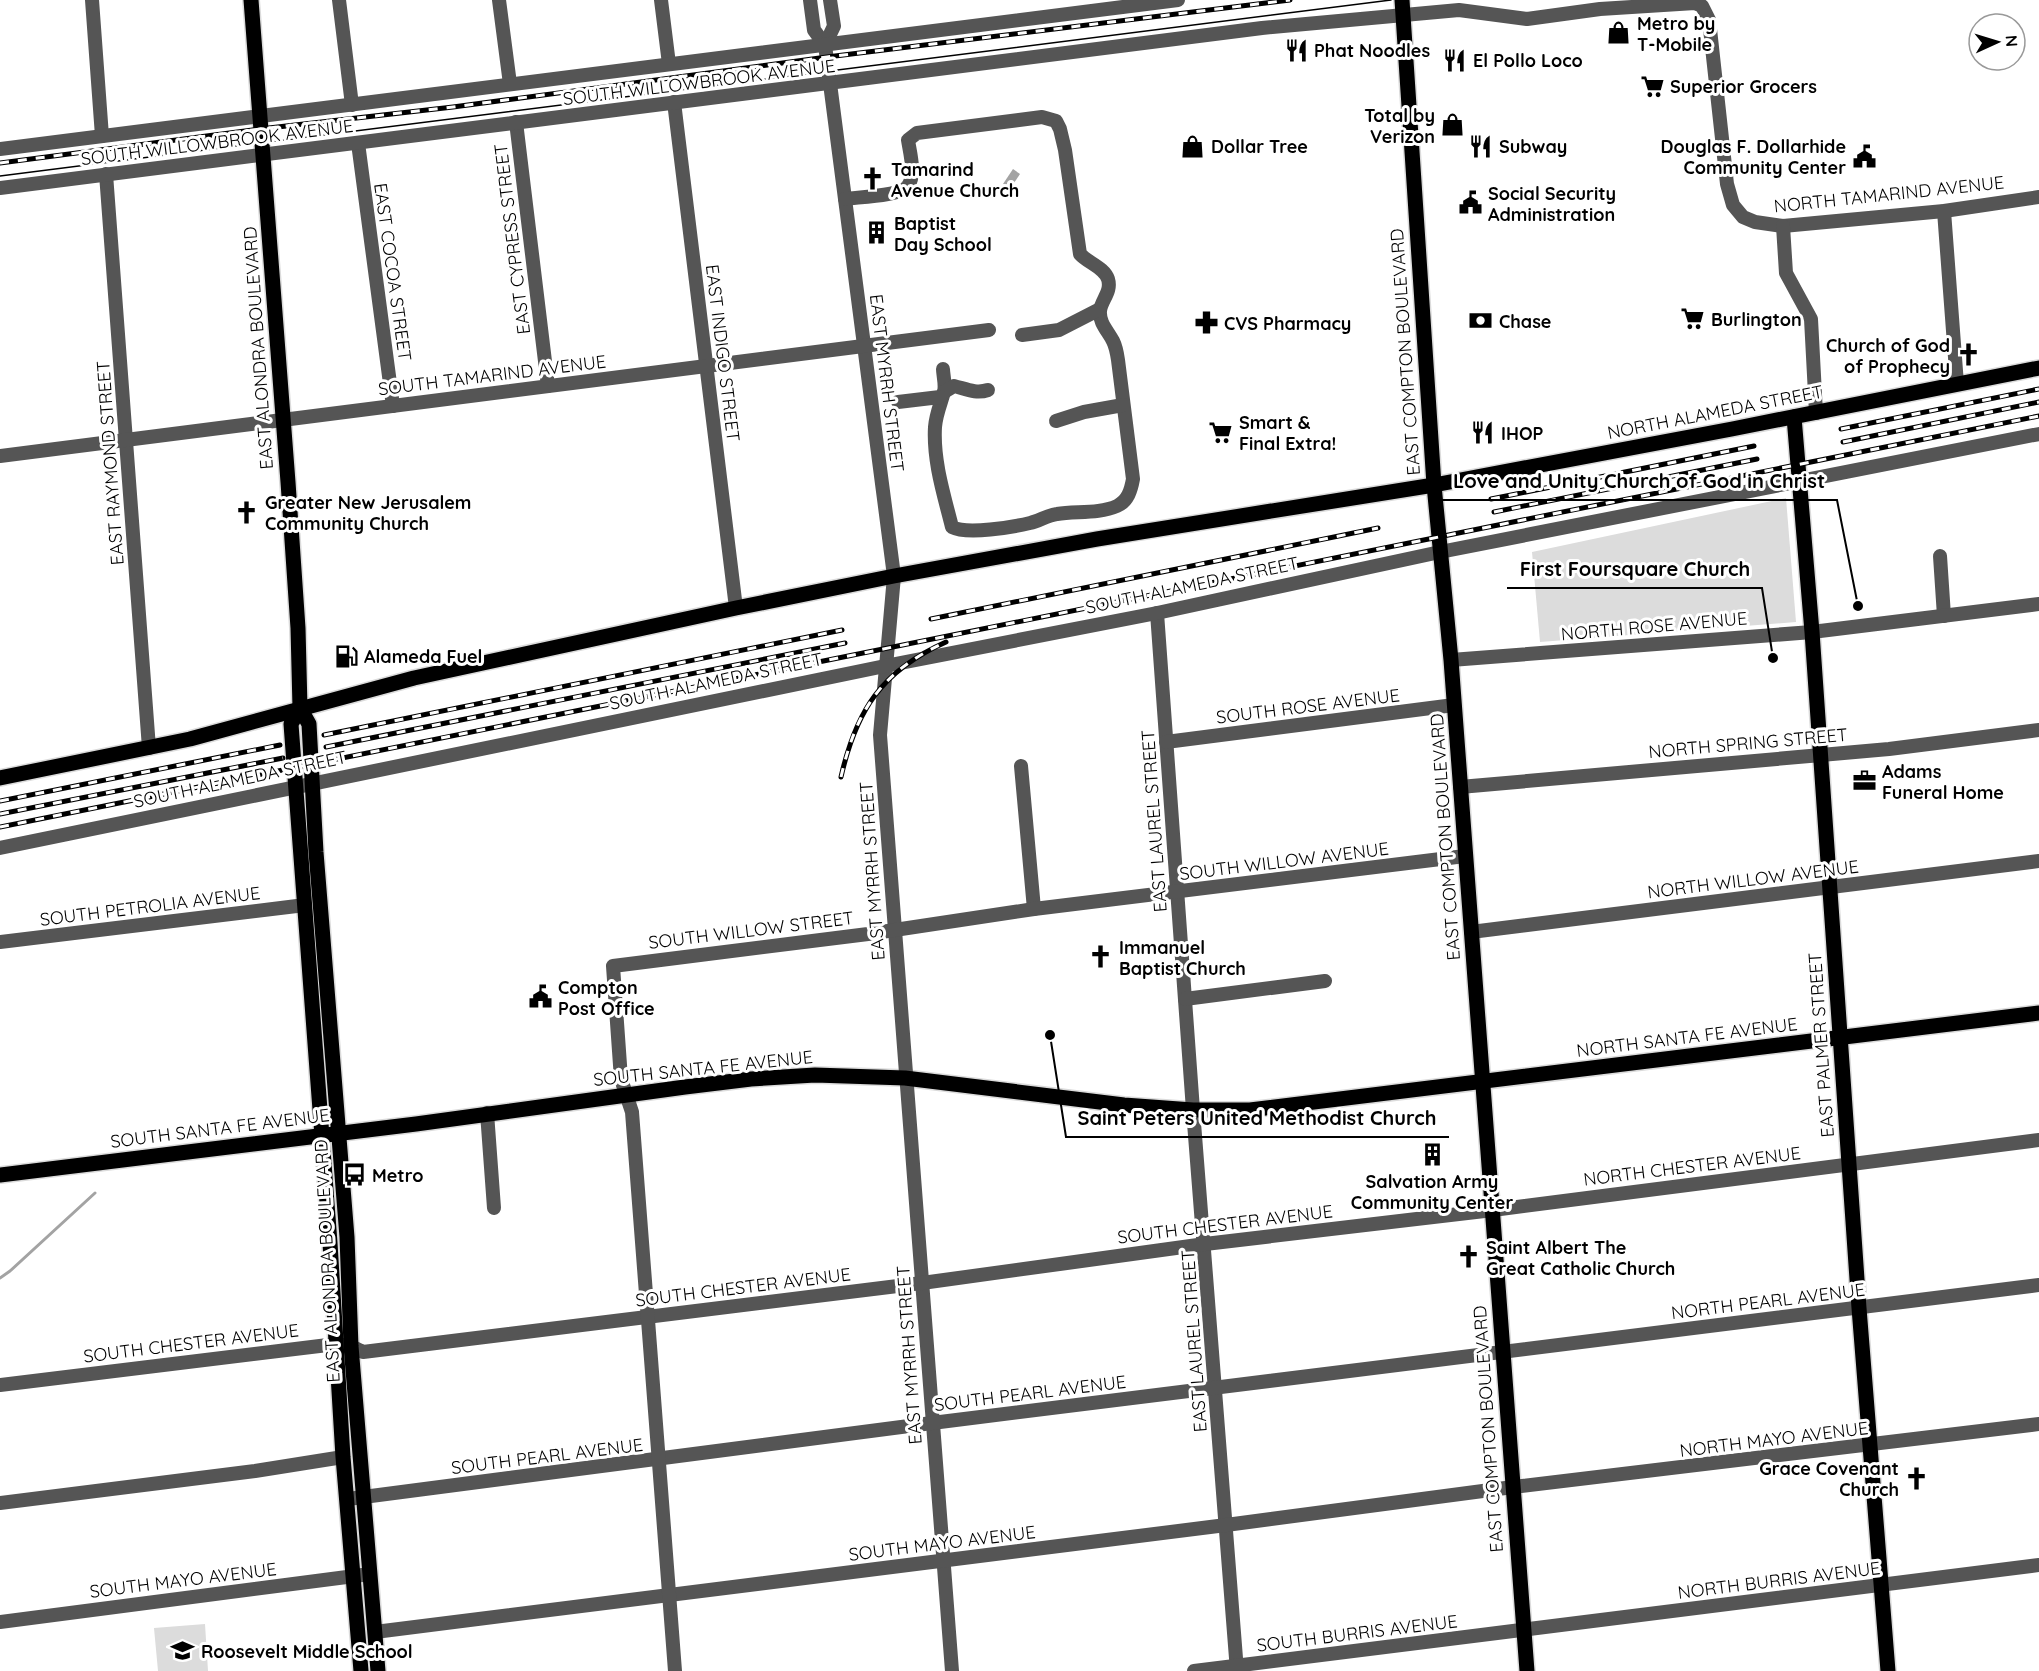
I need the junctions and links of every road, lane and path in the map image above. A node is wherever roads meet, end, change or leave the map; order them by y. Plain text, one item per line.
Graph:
1 (92, 0) edge
2 (251, 0) edge
3 (339, 0) edge
4 (499, 0) edge
5 (661, 0) edge
6 (810, 0) edge
7 (830, 0) edge
8 (1178, 0) edge
9 (1402, 8) edge
10 (825, 45) junction
11 (669, 64) junction
12 (829, 77) junction
13 (510, 84) junction
14 (674, 102) junction
15 (352, 105) junction
16 (260, 122) junction
17 (516, 122) junction
18 (102, 136) junction
19 (358, 143) junction
20 (0, 149) edge
21 (263, 156) junction
22 (106, 174) junction
23 (0, 188) edge
24 (2039, 197) edge
25 (845, 199) junction
26 (1944, 211) junction
27 (1743, 217) joint
28 (1783, 226) junction
29 (1100, 309) junction
30 (989, 330) dead end
31 (1022, 335) dead end
32 (864, 346) junction
33 (706, 366) junction
34 (2039, 368) edge
35 (943, 369) dead end
36 (1957, 384) junction
37 (548, 386) junction
38 (988, 390) dead end
39 (942, 394) junction
40 (898, 402) dead end
41 (1123, 405) junction
42 (393, 406) junction
43 (1816, 413) junction
44 (1794, 417) junction
45 (283, 420) junction
46 (1056, 421) dead end
47 (2039, 434) edge
48 (126, 440) junction
49 (0, 456) edge
50 (1800, 482) junction
51 (1434, 485) junction
52 (1440, 552) junction
53 (1940, 556) dead end
54 (894, 576) junction
55 (2039, 604) edge
56 (736, 608) junction
57 (1157, 613) junction
58 (1944, 616) junction
59 (1812, 632) junction
60 (1451, 660) junction
61 (885, 666) junction
62 (1454, 705) junction
63 (300, 708) junction
64 (2039, 730) edge
65 (1166, 742) junction
66 (149, 748) junction
67 (1821, 754) junction
68 (1021, 766) dead end
69 (0, 778) edge
70 (304, 785) junction
71 (1460, 787) junction
72 (0, 848) edge
73 (1465, 856) junction
74 (2039, 861) edge
75 (1829, 887) junction
76 (1178, 892) junction
77 (305, 905) junction
78 (1034, 909) junction
79 (894, 930) junction
80 (1471, 932) junction
81 (0, 942) edge
82 (1325, 981) dead end
83 (1185, 999) junction
84 (2039, 1013) edge
85 (1841, 1037) junction
86 (905, 1078) junction
87 (1484, 1082) junction
88 (626, 1095) junction
89 (1193, 1110) junction
90 (487, 1113) junction
91 (339, 1132) junction
92 (322, 1135) junction
93 (2039, 1140) edge
94 (1849, 1165) junction
95 (0, 1175) edge
96 (494, 1208) dead end
97 (1493, 1210) junction
98 (1205, 1244) junction
99 (922, 1283) junction
100 (2039, 1285) edge
101 (1859, 1308) junction
102 (649, 1317) junction
103 (344, 1345) junction
104 (1502, 1353) junction
105 (0, 1385) edge
106 (1216, 1389) junction
107 (932, 1423) junction
108 (2039, 1424) edge
109 (1871, 1446) junction
110 (343, 1457) junction
111 (659, 1459) junction
112 (1513, 1487) junction
113 (356, 1498) junction
114 (0, 1503) edge
115 (1226, 1525) junction
116 (944, 1561) junction
117 (2039, 1565) edge
118 (370, 1574) junction
119 (354, 1576) junction
120 (1882, 1585) junction
121 (669, 1596) junction
122 (0, 1622) edge
123 (1524, 1630) junction
124 (375, 1632) junction
125 (1237, 1668) edge
126 (361, 1671) edge
127 (378, 1671) edge
128 (675, 1671) edge
129 (952, 1671) edge
130 (1194, 1671) edge
131 (1527, 1671) edge
132 (1888, 1671) edge

1 - 18 street
2 - 16 main road, EAST ALONDRA BOULEVARD
3 - 15 street
4 - 13 street
5 - 11 street
6 - 10 street
7 - 10 street
8 - 10 street, SOUTH WILLOWBROOK AVENUE
9 - 12 street, SOUTH WILLOWBROOK AVENUE
9 - 27 street, SOUTH WILLOWBROOK AVENUE
9 - 51 main road, EAST COMPTON BOULEVARD
10 - 11 street, SOUTH WILLOWBROOK AVENUE
10 - 12 street, EAST MYRRH STREET
11 - 13 street, SOUTH WILLOWBROOK AVENUE
12 - 14 street, SOUTH WILLOWBROOK AVENUE
12 - 25 street, EAST MYRRH STREET
13 - 15 street, SOUTH WILLOWBROOK AVENUE
14 - 17 street, SOUTH WILLOWBROOK AVENUE
14 - 33 street, EAST INDIGO STREET
15 - 16 street, SOUTH WILLOWBROOK AVENUE
16 - 18 street, SOUTH WILLOWBROOK AVENUE
16 - 21 main road, EAST ALONDRA BOULEVARD
17 - 19 street, SOUTH WILLOWBROOK AVENUE
17 - 37 street, EAST CYPRESS STREET
18 - 20 street, SOUTH WILLOWBROOK AVENUE
19 - 21 street, SOUTH WILLOWBROOK AVENUE
19 - 42 street, EAST COCOA STREET
21 - 22 street, SOUTH WILLOWBROOK AVENUE
21 - 45 main road, EAST ALONDRA BOULEVARD
22 - 23 street, SOUTH WILLOWBROOK AVENUE
22 - 48 street, EAST RAYMOND STREET
24 - 26 street, NORTH TAMARIND AVENUE
25 - 29 street
25 - 32 street, EAST MYRRH STREET
26 - 28 street, NORTH TAMARIND AVENUE
26 - 36 street
27 - 28 street, NORTH TAMARIND AVENUE
28 - 43 street
29 - 31 street
29 - 41 street
30 - 32 street, SOUTH TAMARIND AVENUE
32 - 33 street, SOUTH TAMARIND AVENUE
32 - 54 street, EAST MYRRH STREET
33 - 37 street, SOUTH TAMARIND AVENUE
33 - 56 street, EAST INDIGO STREET
34 - 36 main road, NORTH ALAMEDA STREET
35 - 39 street
36 - 43 main road, NORTH ALAMEDA STREET
37 - 42 street, SOUTH TAMARIND AVENUE
38 - 39 street
39 - 40 street
39 - 41 street
41 - 46 street
42 - 45 street, SOUTH TAMARIND AVENUE
43 - 44 main road, NORTH ALAMEDA STREET
44 - 50 main road, EAST PALMER STREET
44 - 51 main road, NORTH ALAMEDA STREET
45 - 48 street, SOUTH TAMARIND AVENUE
45 - 63 main road, EAST ALONDRA BOULEVARD
47 - 50 street
48 - 49 street, SOUTH TAMARIND AVENUE
48 - 66 street, EAST RAYMOND STREET
50 - 52 street
50 - 59 main road, EAST PALMER STREET
51 - 52 main road, EAST COMPTON BOULEVARD
51 - 54 main road
52 - 57 street, SOUTH ALAMEDA STREET
52 - 60 main road, EAST COMPTON BOULEVARD
53 - 58 street
54 - 56 main road
54 - 61 street, EAST MYRRH STREET
55 - 58 street, NORTH ROSE AVENUE
56 - 63 main road
57 - 61 street, SOUTH ALAMEDA STREET
57 - 65 street, EAST LAUREL STREET
58 - 59 street, NORTH ROSE AVENUE
59 - 60 street, NORTH ROSE AVENUE
59 - 67 main road, EAST PALMER STREET
60 - 62 main road, EAST COMPTON BOULEVARD
61 - 70 street, SOUTH ALAMEDA STREET
61 - 79 street, EAST MYRRH STREET
62 - 65 street, SOUTH ROSE AVENUE
62 - 71 main road, EAST COMPTON BOULEVARD
63 - 66 main road
63 - 70 main road, EAST ALONDRA BOULEVARD
64 - 67 street, NORTH SPRING STREET
65 - 76 street, EAST LAUREL STREET
66 - 69 main road
67 - 71 street, NORTH SPRING STREET
67 - 75 main road, EAST PALMER STREET
68 - 78 street
70 - 72 street, SOUTH ALAMEDA STREET
70 - 77 main road, EAST ALONDRA BOULEVARD
70 - 91 main road, EAST ALONDRA BOULEVARD
71 - 73 main road, EAST COMPTON BOULEVARD
73 - 76 street, SOUTH WILLOW AVENUE
73 - 80 main road, EAST COMPTON BOULEVARD
74 - 75 street, NORTH WILLOW AVENUE
75 - 80 street, NORTH WILLOW AVENUE
75 - 85 main road, EAST PALMER STREET
76 - 78 street, SOUTH WILLOW AVENUE
76 - 83 street, EAST LAUREL STREET
77 - 81 street, SOUTH PETROLIA AVENUE
77 - 92 main road, EAST ALONDRA BOULEVARD
78 - 79 street, SOUTH WILLOW AVENUE
79 - 86 street, EAST MYRRH STREET
79 - 88 street, SOUTH WILLOW STREET
80 - 87 main road, EAST COMPTON BOULEVARD
82 - 83 street
83 - 89 street, EAST LAUREL STREET
84 - 85 main road, NORTH SANTA FE AVENUE
85 - 87 main road, NORTH SANTA FE AVENUE
85 - 94 main road, EAST PALMER STREET
86 - 88 main road, SOUTH SANTA FE AVENUE
86 - 89 main road, SOUTH SANTA FE AVENUE
86 - 99 street, EAST MYRRH STREET
87 - 89 main road, SOUTH SANTA FE AVENUE
87 - 97 main road, EAST COMPTON BOULEVARD
88 - 90 main road, SOUTH SANTA FE AVENUE
88 - 102 street
89 - 98 street, EAST LAUREL STREET
90 - 91 main road, SOUTH SANTA FE AVENUE
90 - 96 street
91 - 92 main road, SOUTH SANTA FE AVENUE
91 - 103 main road, EAST ALONDRA BOULEVARD
92 - 95 main road, SOUTH SANTA FE AVENUE
92 - 103 main road, EAST ALONDRA BOULEVARD
93 - 94 street, NORTH CHESTER AVENUE
94 - 97 street, NORTH CHESTER AVENUE
94 - 101 main road, EAST PALMER STREET
97 - 98 street, SOUTH CHESTER AVENUE
97 - 104 main road, EAST COMPTON BOULEVARD
98 - 99 street, SOUTH CHESTER AVENUE
98 - 106 street, EAST LAUREL STREET
99 - 102 street, SOUTH CHESTER AVENUE
99 - 107 street, EAST MYRRH STREET
100 - 101 street, NORTH PEARL AVENUE
101 - 104 street, NORTH PEARL AVENUE
101 - 109 main road, EAST PALMER STREET
102 - 103 street, SOUTH CHESTER AVENUE
102 - 111 street
103 - 105 street, SOUTH CHESTER AVENUE
103 - 110 main road, EAST ALONDRA BOULEVARD
103 - 113 main road, EAST ALONDRA BOULEVARD
104 - 106 street, SOUTH PEARL AVENUE
104 - 112 main road, EAST COMPTON BOULEVARD
106 - 107 street, SOUTH PEARL AVENUE
106 - 115 street, EAST LAUREL STREET
107 - 111 street, SOUTH PEARL AVENUE
107 - 116 street, EAST MYRRH STREET
108 - 109 street, NORTH MAYO AVENUE
109 - 112 street, NORTH MAYO AVENUE
109 - 120 main road, EAST PALMER STREET
110 - 113 main road, EAST ALONDRA BOULEVARD
110 - 114 street
111 - 113 street, SOUTH PEARL AVENUE
111 - 121 street
112 - 115 street, SOUTH MAYO AVENUE
112 - 123 main road, EAST COMPTON BOULEVARD
113 - 118 main road, EAST ALONDRA BOULEVARD
113 - 119 main road, EAST ALONDRA BOULEVARD
115 - 116 street, SOUTH MAYO AVENUE
115 - 125 street, EAST LAUREL STREET
116 - 121 street, SOUTH MAYO AVENUE
116 - 129 street, EAST MYRRH STREET
117 - 120 street, NORTH BURRIS AVENUE
118 - 119 street, SOUTH MAYO AVENUE
118 - 124 main road, EAST ALONDRA BOULEVARD
119 - 122 street, SOUTH MAYO AVENUE
119 - 126 main road, EAST ALONDRA BOULEVARD
120 - 123 street, NORTH BURRIS AVENUE
120 - 132 main road, EAST PALMER STREET
121 - 124 street, SOUTH MAYO AVENUE
121 - 128 street
123 - 125 street, SOUTH BURRIS AVENUE
123 - 131 main road, EAST COMPTON BOULEVARD
124 - 127 main road, EAST ALONDRA BOULEVARD
125 - 130 street, SOUTH BURRIS AVENUE

